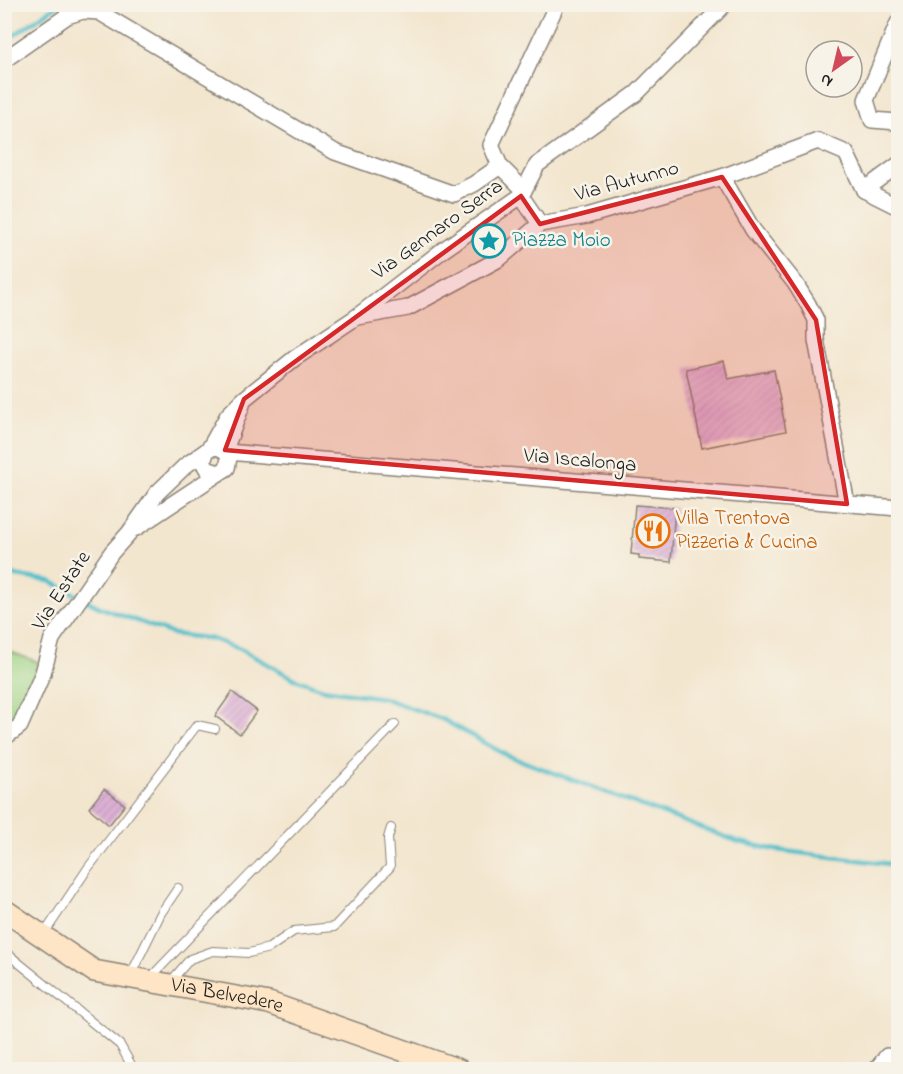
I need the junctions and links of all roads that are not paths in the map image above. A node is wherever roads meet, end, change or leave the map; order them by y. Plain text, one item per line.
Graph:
1 (557, 4) edge
2 (726, 4) edge
3 (898, 23) edge
4 (4, 60) edge
5 (898, 122) edge
6 (898, 165) edge
7 (500, 166) junction
8 (722, 177) junction
9 (864, 190) junction
10 (522, 193) junction
11 (898, 207) edge
12 (540, 224) junction
13 (355, 318) junction
14 (217, 450) junction
15 (259, 454) junction
16 (223, 470) junction
17 (847, 504) junction
18 (898, 508) edge
19 (129, 533) junction
20 (394, 724) dead end
21 (215, 729) dead end
22 (4, 738) edge
23 (392, 828) dead end
24 (178, 888) dead end
25 (4, 910) edge
26 (43, 936) junction
27 (4, 951) edge
28 (138, 979) junction
29 (168, 985) junction
30 (895, 1056) edge
31 (134, 1070) edge
32 (459, 1070) edge
33 (876, 1070) edge

1 - 7 street
2 - 10 street, Via Gennaro Serra
3 - 5 street
4 - 7 street
6 - 9 street
7 - 10 street
8 - 9 street, Via Autunno
8 - 12 street, Via Autunno
8 - 17 street
9 - 11 street
10 - 12 street
10 - 13 street, Via Gennaro Serra
12 - 13 street
13 - 14 street
14 - 15 street, Via Iscalonga
14 - 16 street
14 - 16 street
14 - 19 street, Via Estate
15 - 16 street, Via Iscalonga
15 - 17 street, Via Iscalonga
16 - 19 street, Via Estate
17 - 18 street, Via Iscalonga
19 - 22 street, Via Estate
20 - 28 lane
21 - 26 lane
23 - 29 lane
24 - 28 lane
25 - 26 street, Via Belvedere
26 - 28 street, Via Belvedere
27 - 31 lane
28 - 29 street, Via Belvedere
29 - 32 street, Via Belvedere
30 - 33 street

